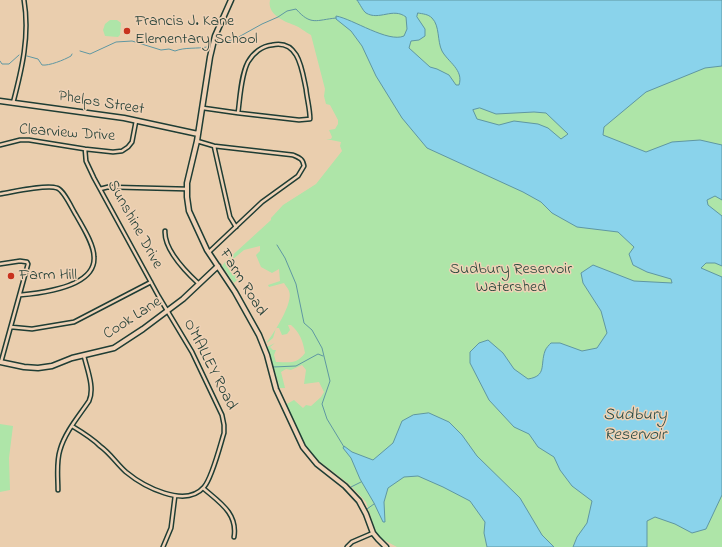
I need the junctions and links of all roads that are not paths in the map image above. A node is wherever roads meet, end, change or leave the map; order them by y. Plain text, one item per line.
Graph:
1 (24, 0) edge
2 (231, 0) edge
3 (0, 101) edge
4 (13, 103) junction
5 (202, 108) junction
6 (238, 112) junction
7 (136, 121) junction
8 (198, 134) junction
9 (197, 141) junction
10 (0, 145) edge
11 (214, 146) junction
12 (85, 149) junction
13 (100, 189) junction
14 (186, 189) junction
15 (0, 194) edge
16 (236, 227) junction
17 (165, 231) dead end
18 (208, 252) junction
19 (0, 264) edge
20 (218, 266) junction
21 (151, 282) junction
22 (200, 284) junction
23 (20, 295) junction
24 (167, 311) junction
25 (12, 327) junction
26 (84, 356) junction
27 (1, 362) edge
28 (72, 426) junction
29 (203, 488) junction
30 (58, 490) dead end
31 (175, 496) junction
32 (373, 533) junction
33 (234, 537) dead end
34 (163, 547) edge
35 (347, 547) edge
36 (386, 547) edge

1 - 4 street
2 - 5 street, Farm Road
3 - 4 street, Phelps Street
4 - 7 street, Phelps Street
5 - 6 street
5 - 8 street, Farm Road
6 - 6 street
7 - 8 street, Phelps Street
7 - 12 street, Clearview Drive
8 - 9 street, Farm Road
9 - 11 street
9 - 14 street, Farm Road
10 - 12 street, Clearview Drive
11 - 16 street
11 - 16 street
12 - 13 street, Sunshine Drive
13 - 14 street
13 - 21 street, Sunshine Drive
14 - 18 street, Farm Road
15 - 23 street
16 - 18 street
17 - 22 street
18 - 20 street, Farm Road
19 - 23 street
20 - 22 street, Cook Lane
20 - 32 street, Farm Road
21 - 24 street, Sunshine Drive
21 - 25 street
22 - 24 street, Cook Lane
23 - 25 street
24 - 26 street, Cook Lane
24 - 29 street, O'MALLEY Road
25 - 27 street
26 - 27 street, Cook Lane
26 - 28 street
28 - 30 street
28 - 31 street
29 - 31 street
29 - 33 street
31 - 34 street
32 - 35 street
32 - 36 street, Farm Road

